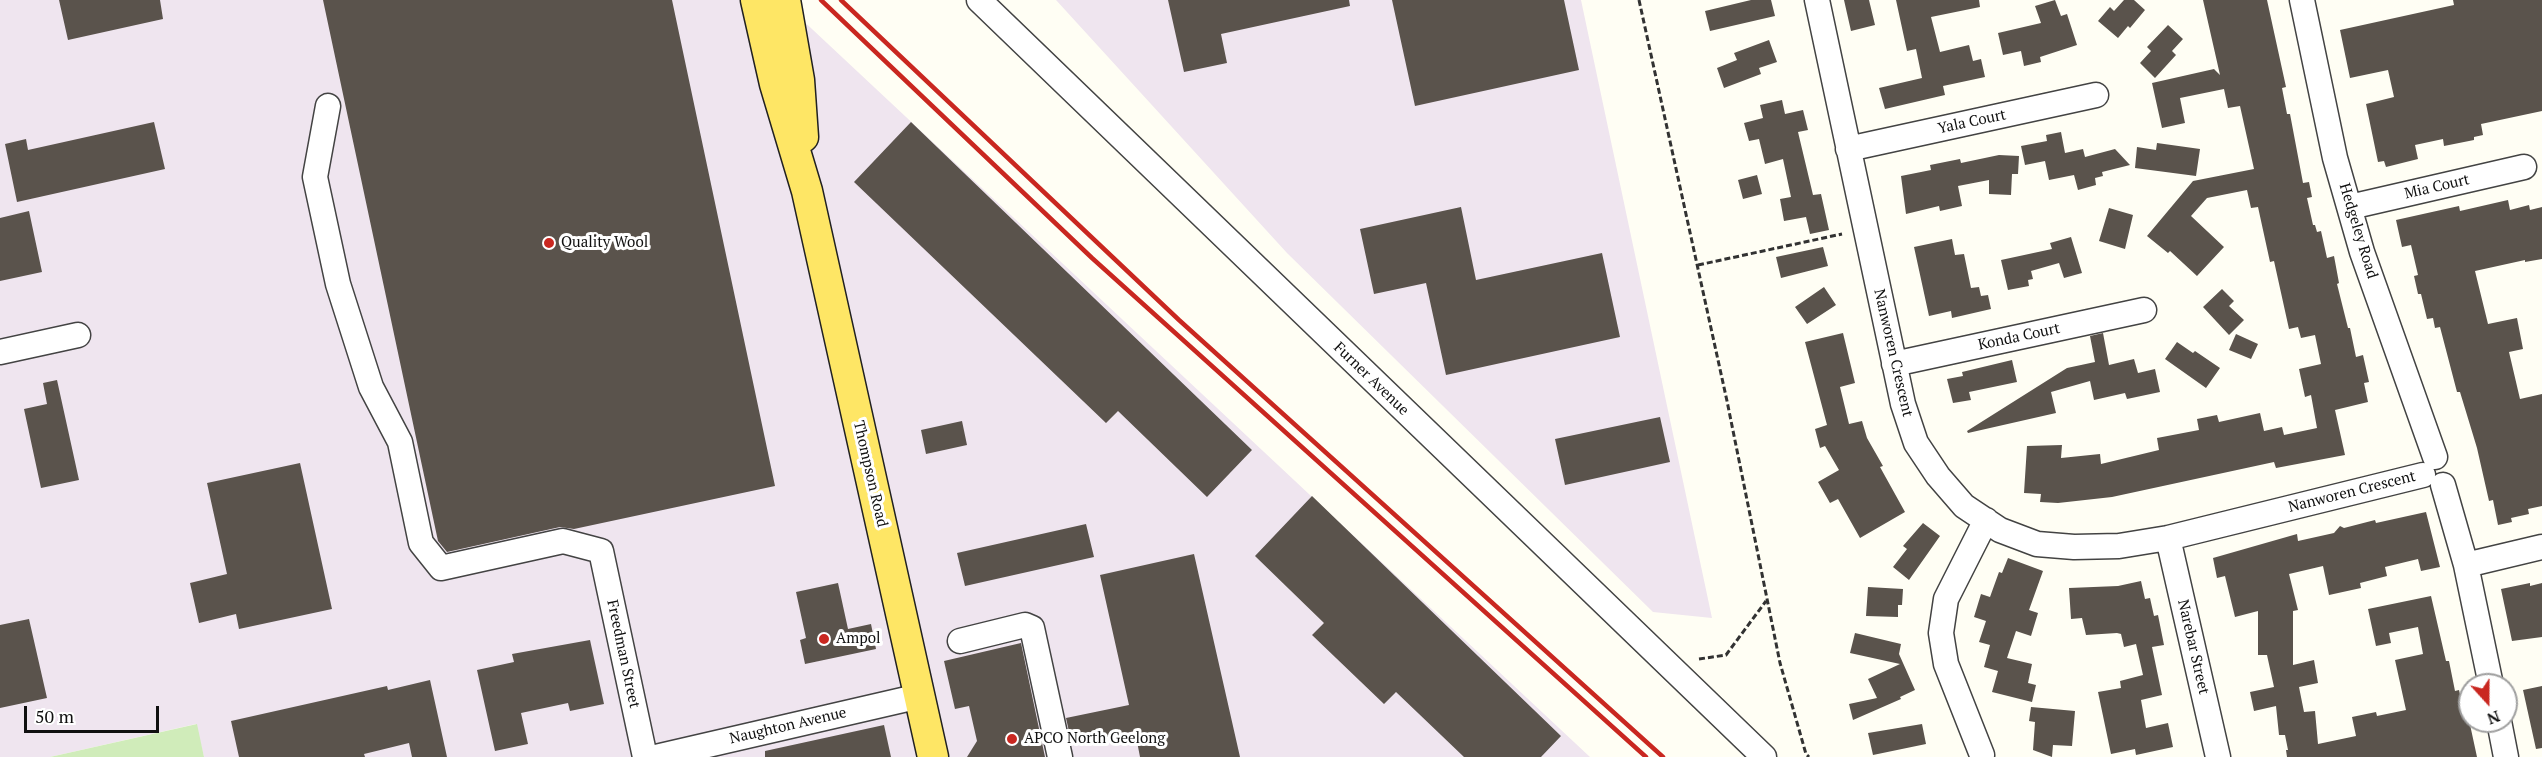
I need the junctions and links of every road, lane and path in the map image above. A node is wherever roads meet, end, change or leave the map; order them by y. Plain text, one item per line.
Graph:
1 (756, 0) edge
2 (784, 0) edge
3 (979, 0) edge
4 (1639, 0) edge
5 (1817, 0) edge
6 (2308, 1) edge
7 (2096, 95) dead end
8 (328, 106) dead end
9 (1848, 149) junction
10 (2524, 167) dead end
11 (807, 190) junction
12 (2350, 207) junction
13 (1842, 234) dead end
14 (1697, 265) junction
15 (2144, 310) dead end
16 (78, 335) dead end
17 (0, 352) edge
18 (1894, 364) junction
19 (2433, 472) junction
20 (1986, 520) junction
21 (2168, 538) junction
22 (2542, 547) edge
23 (2466, 565) junction
24 (1767, 600) junction
25 (960, 641) dead end
26 (1699, 659) dead end
27 (2488, 673) edge
28 (920, 696) junction
29 (2501, 733) edge
30 (1982, 755) dead end
31 (645, 757) edge
32 (656, 757) edge
33 (933, 757) edge
34 (1060, 757) edge
35 (1764, 757) edge
36 (1809, 757) edge
37 (2218, 757) edge
38 (2506, 757) edge

1 - 11 main road, Thompson Road
2 - 11 main road, Thompson Road
3 - 35 street, Furner Avenue
4 - 14 path
5 - 9 street, Nanworen Crescent
6 - 12 street, Hedgeley Road
7 - 9 street, Yala Court
8 - 31 street, Freedman Street
9 - 18 street, Nanworen Crescent
10 - 12 street, Mia Court
11 - 28 main road, Thompson Road
12 - 19 street, Hedgeley Road
13 - 14 path
14 - 24 path
15 - 18 street, Konda Court
16 - 17 street
18 - 20 street, Nanworen Crescent
19 - 21 street, Nanworen Crescent
19 - 23 street, Hedgeley Road
20 - 21 street, Nanworen Crescent
20 - 30 street
21 - 37 street, Narebar Street
22 - 23 street
23 - 27 street, Hedgeley Road
24 - 26 path
24 - 36 path
25 - 34 street
28 - 32 street, Naughton Avenue
28 - 33 main road, Thompson Road
29 - 38 street

